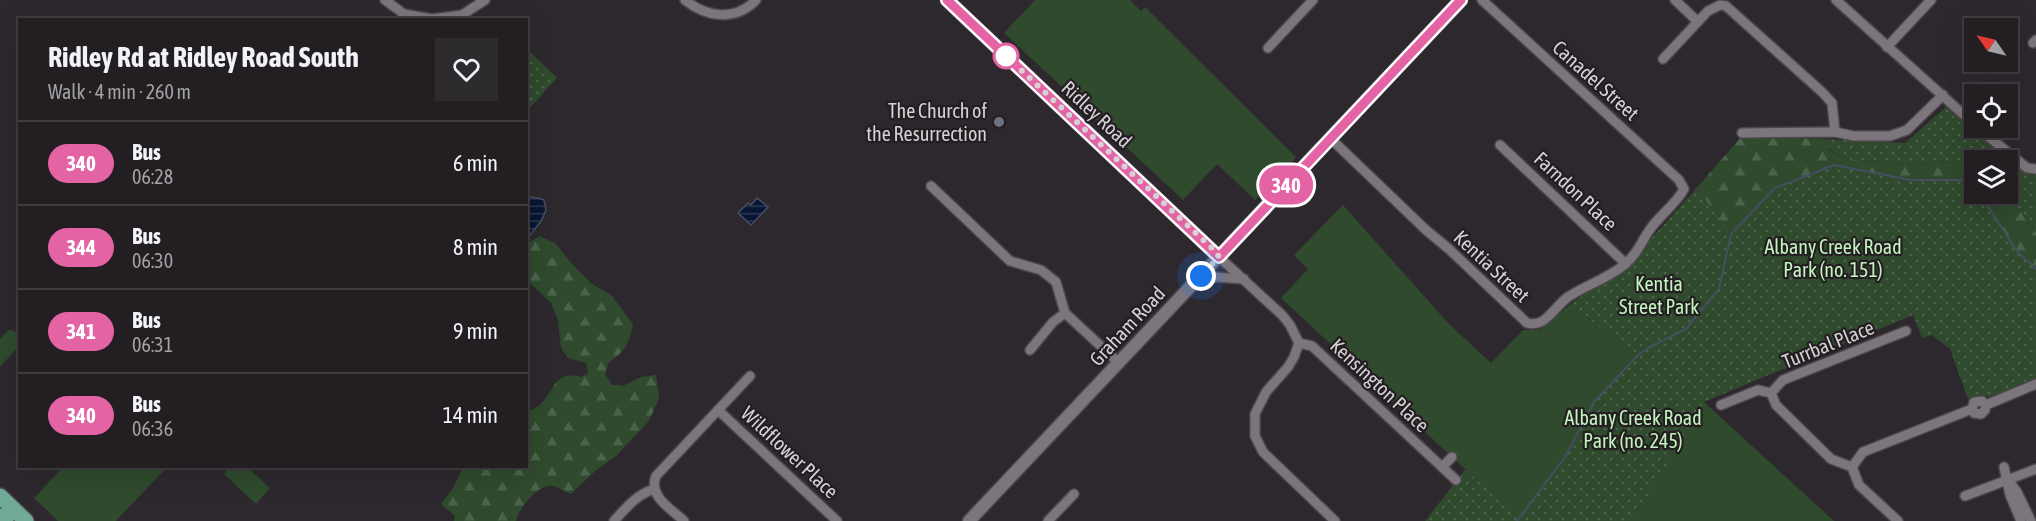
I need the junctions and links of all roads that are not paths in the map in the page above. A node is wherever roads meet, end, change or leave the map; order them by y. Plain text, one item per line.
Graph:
1 (385, 0) edge
2 (485, 0) edge
3 (685, 0) edge
4 (756, 0) edge
5 (947, 0) edge
6 (1313, 0) edge
7 (1461, 0) edge
8 (1482, 0) edge
9 (1675, 0) edge
10 (1836, 0) edge
11 (1931, 0) edge
12 (402, 17) edge
13 (417, 18) edge
14 (446, 18) edge
15 (1698, 21) junction
16 (1887, 47) junction
17 (1268, 48) dead end
18 (1663, 59) dead end
19 (1942, 95) junction
20 (1964, 115) edge
21 (1835, 132) junction
22 (1742, 133) dead end
23 (1330, 138) junction
24 (1990, 138) edge
25 (1500, 145) dead end
26 (2036, 169) edge
27 (931, 186) dead end
28 (1684, 189) joint
29 (1219, 257) junction
30 (1626, 264) junction
31 (1201, 276) junction
32 (1244, 279) junction
33 (1065, 313) junction
34 (1906, 331) dead end
35 (1299, 343) junction
36 (1030, 350) dead end
37 (1119, 363) junction
38 (750, 376) dead end
39 (2036, 384) edge
40 (1771, 393) junction
41 (1721, 405) dead end
42 (718, 410) junction
43 (1452, 457) dead end
44 (1442, 467) junction
45 (1852, 467) junction
46 (2004, 467) dead end
47 (2036, 469) edge
48 (2007, 479) junction
49 (1456, 480) dead end
50 (654, 489) junction
51 (1074, 494) dead end
52 (0, 496) edge
53 (1965, 496) dead end
54 (0, 516) edge
55 (6, 521) edge
56 (26, 521) edge
57 (614, 521) edge
58 (684, 521) edge
59 (837, 521) edge
60 (969, 521) edge
61 (1048, 521) edge
62 (1335, 521) edge
63 (1898, 521) edge
64 (2020, 521) edge
65 (2031, 521) edge

1 - 12 street
2 - 14 street
3 - 4 street
5 - 29 street, Ridley Road
6 - 17 street
7 - 23 street, Graham Road
8 - 28 street, Canadel Street
9 - 15 street
10 - 16 street
11 - 16 street
12 - 13 street
15 - 18 street
15 - 21 street
16 - 19 street
19 - 20 street
19 - 21 street
21 - 22 street
23 - 29 street, Graham Road
23 - 30 street, Kentia Street
24 - 26 street
25 - 30 street, Farndon Place
27 - 33 street
28 - 30 street, Kentia Street
29 - 31 street, Graham Road
29 - 32 street, Kensington Place
31 - 32 street
31 - 37 street, Graham Road
32 - 35 street, Kensington Place
33 - 36 street
33 - 37 street
34 - 40 street, Turrbal Place
35 - 44 street, Kensington Place
35 - 62 street
37 - 60 street, Graham Road
38 - 42 street
39 - 45 street
40 - 41 street
40 - 45 street, Turrbal Place
42 - 50 street
42 - 59 street, Wildflower Place
43 - 44 street
44 - 49 street, Kensington Place
45 - 63 street
46 - 48 street
47 - 48 street
48 - 53 street
48 - 64 street
48 - 65 street
50 - 57 street
50 - 58 street
51 - 61 street
52 - 56 main road
54 - 55 main road

